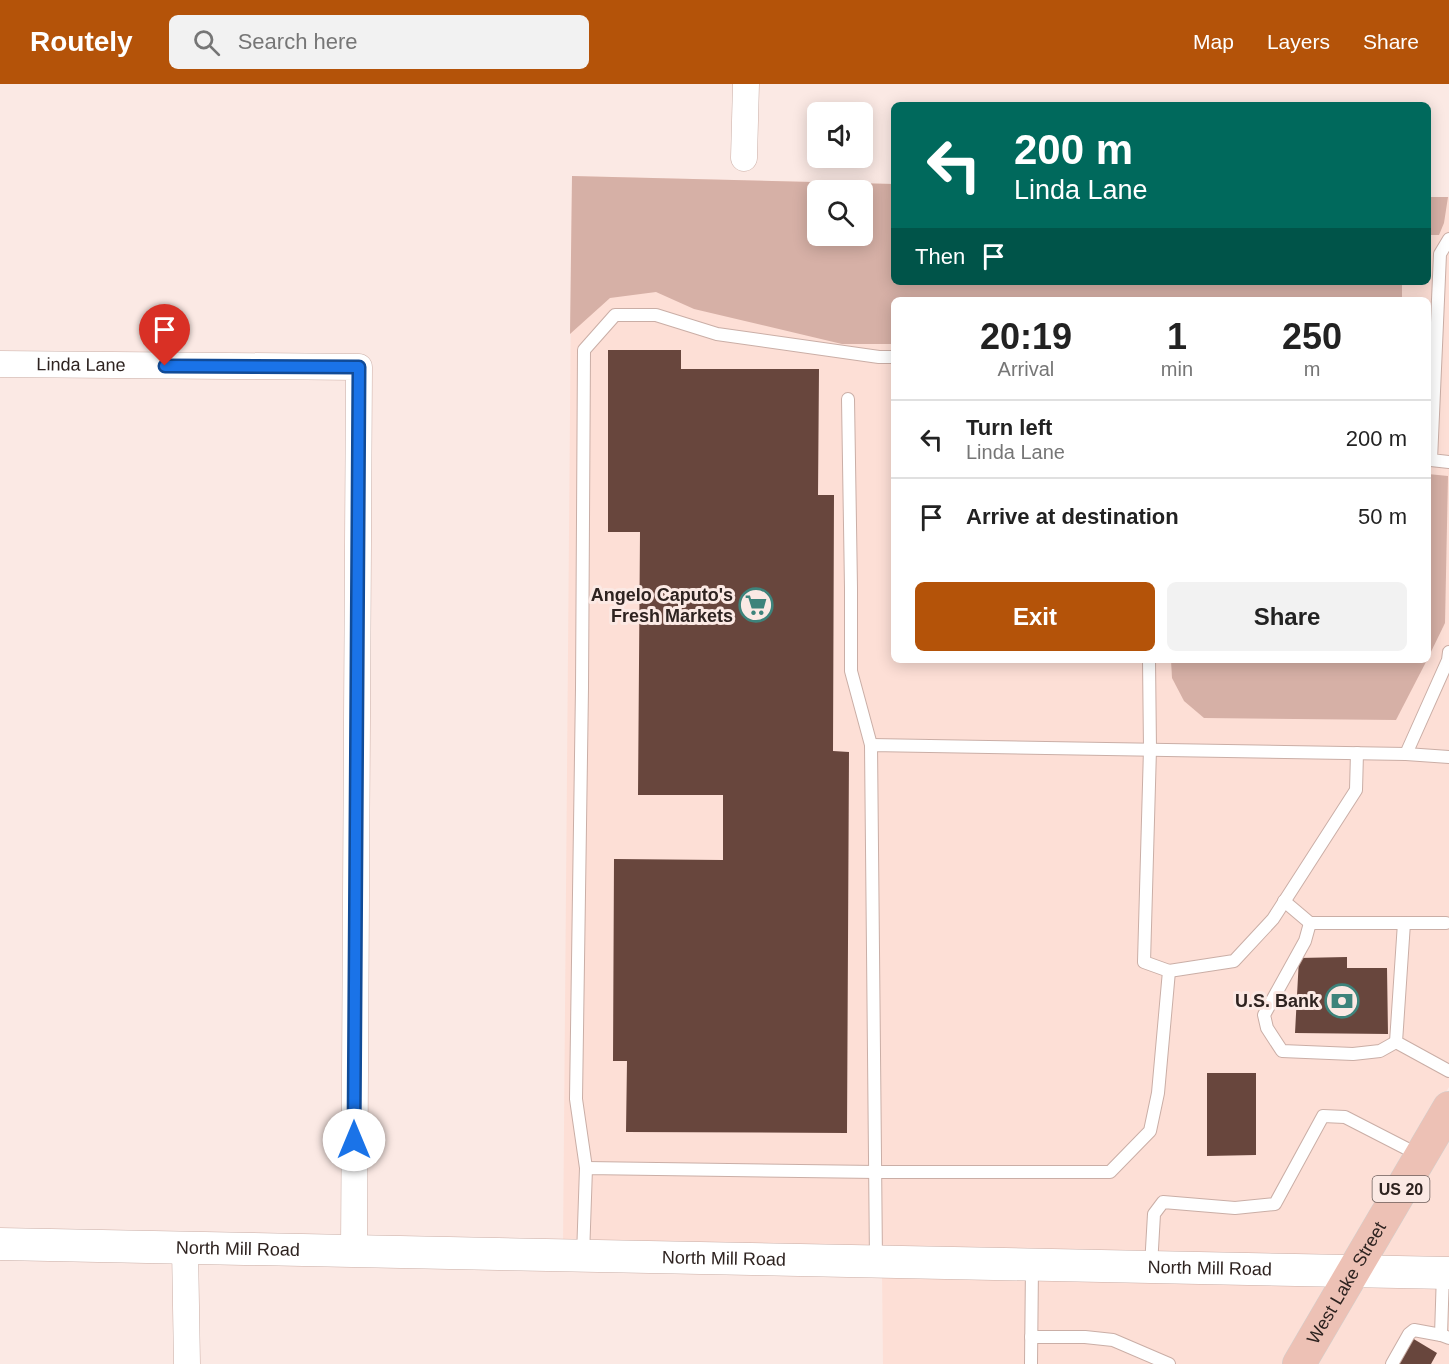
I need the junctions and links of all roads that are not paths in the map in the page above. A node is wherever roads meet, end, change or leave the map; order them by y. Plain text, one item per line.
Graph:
1 (746, 84) edge
2 (744, 158) dead end
3 (1449, 239) edge
4 (891, 357) edge
5 (0, 364) edge
6 (848, 399) dead end
7 (1449, 462) edge
8 (1449, 652) edge
9 (1149, 663) edge
10 (871, 745) junction
11 (1150, 749) junction
12 (1357, 753) junction
13 (1406, 754) junction
14 (1449, 757) edge
15 (1284, 901) junction
16 (1310, 923) junction
17 (1404, 923) junction
18 (1446, 923) dead end
19 (1169, 971) junction
20 (1396, 1042) junction
21 (1449, 1071) edge
22 (1449, 1108) edge
23 (1421, 1156) junction
24 (586, 1168) junction
25 (876, 1172) junction
26 (0, 1244) edge
27 (185, 1248) junction
28 (354, 1251) junction
29 (583, 1256) junction
30 (876, 1262) junction
31 (1032, 1265) junction
32 (1151, 1267) junction
33 (1354, 1271) junction
34 (1446, 1273) edge
35 (1445, 1336) edge
36 (1031, 1337) junction
37 (187, 1364) edge
38 (1031, 1364) edge
39 (1169, 1364) edge
40 (1299, 1364) edge
41 (1392, 1364) edge

1 - 2 street
3 - 7 lane
4 - 24 lane
5 - 28 street, Linda Lane
6 - 10 lane
8 - 13 lane
9 - 11 lane
10 - 11 lane
10 - 25 lane
11 - 12 lane
11 - 19 lane
12 - 13 lane
12 - 15 lane
13 - 14 lane
15 - 16 lane
15 - 19 lane
16 - 17 lane
16 - 20 lane
17 - 18 lane
17 - 20 lane
19 - 25 lane
20 - 21 lane
22 - 23 main road, West Lake Street / US 20
23 - 32 lane
23 - 33 main road, West Lake Street / US 20
24 - 25 lane
24 - 29 lane
25 - 30 lane
26 - 27 street, North Mill Road
27 - 28 street, North Mill Road
27 - 37 street
28 - 29 street, North Mill Road
29 - 30 street, North Mill Road
30 - 31 street, North Mill Road
31 - 32 street, North Mill Road
31 - 36 lane
32 - 33 street, North Mill Road
33 - 34 street, North Mill Road
33 - 40 main road, West Lake Street / US 20
34 - 35 lane
35 - 41 lane
36 - 38 lane
36 - 39 lane

